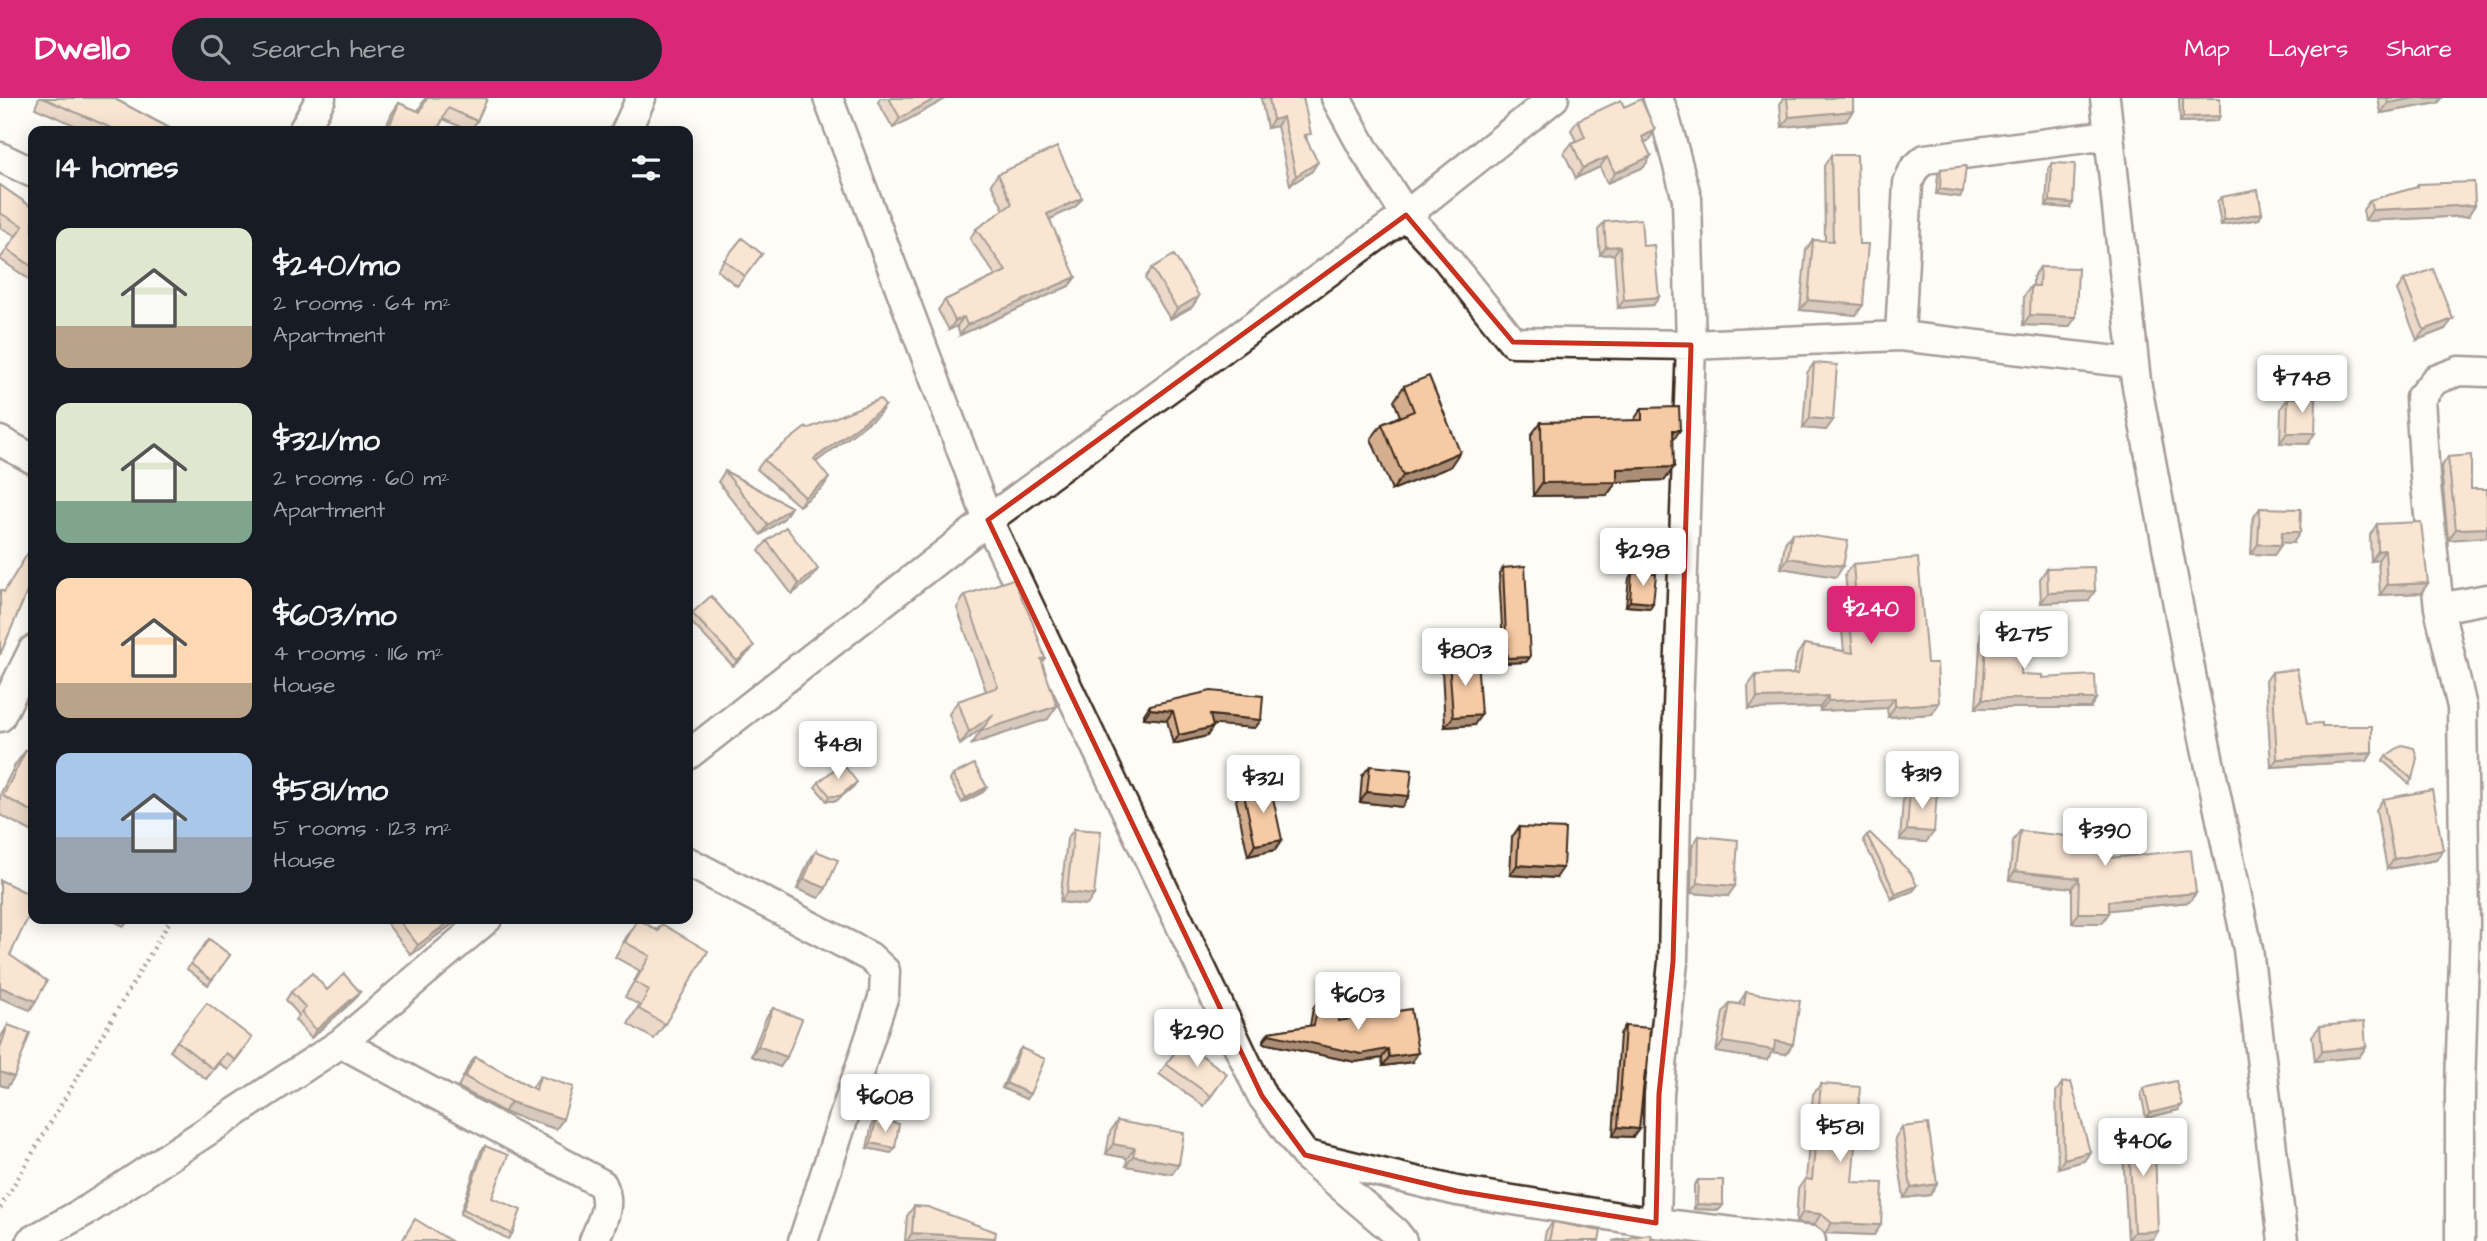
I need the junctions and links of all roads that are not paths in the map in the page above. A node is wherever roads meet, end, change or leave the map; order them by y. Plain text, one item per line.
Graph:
1 (321, 98) edge
2 (641, 98) edge
3 (828, 98) edge
4 (1336, 98) edge
5 (1554, 98) edge
6 (1658, 98) edge
7 (2105, 98) edge
8 (306, 126) edge
9 (628, 126) edge
10 (2109, 135) junction
11 (0, 157) edge
12 (28, 171) edge
13 (1406, 215) junction
14 (1900, 336) junction
15 (1691, 345) junction
16 (2134, 363) junction
17 (2487, 372) edge
18 (988, 520) junction
19 (2487, 599) edge
20 (2439, 608) junction
21 (28, 660) edge
22 (0, 717) edge
23 (693, 751) edge
24 (693, 865) edge
25 (481, 924) edge
26 (341, 1043) junction
27 (1305, 1154) junction
28 (1656, 1223) junction
29 (31, 1241) edge
30 (594, 1241) edge
31 (803, 1241) edge
32 (1402, 1241) edge
33 (1811, 1241) edge
34 (2283, 1241) edge
35 (2460, 1241) edge

1 - 8 street
2 - 9 street
3 - 18 street
4 - 13 street
5 - 13 street
6 - 15 street
7 - 10 street
10 - 14 street
10 - 16 street
11 - 12 street
13 - 15 street
13 - 18 street
14 - 15 street
14 - 16 street
15 - 28 street
16 - 34 street
17 - 20 street
18 - 23 street
18 - 27 street
19 - 20 street
20 - 35 street
21 - 22 street
24 - 31 street
25 - 26 street
26 - 29 street
26 - 30 street
27 - 28 street
27 - 32 street
28 - 33 street

